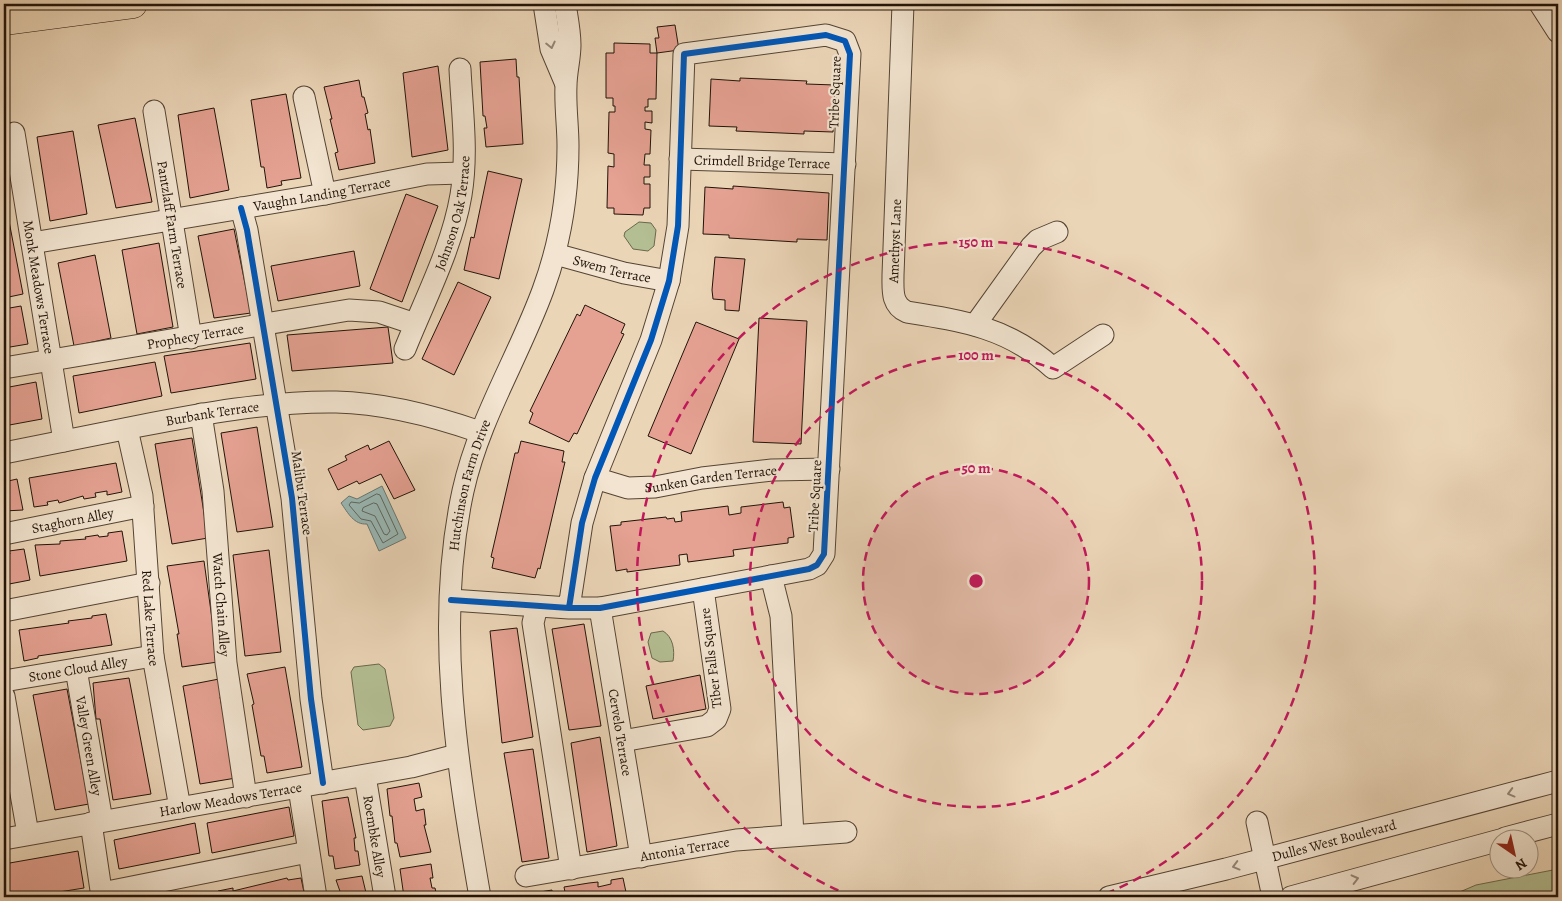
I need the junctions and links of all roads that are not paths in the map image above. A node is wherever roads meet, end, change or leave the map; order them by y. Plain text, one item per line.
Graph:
1 (133, 4) edge
2 (544, 4) edge
3 (565, 4) edge
4 (903, 4) edge
5 (1540, 4) edge
6 (4, 22) edge
7 (1558, 32) edge
8 (460, 69) dead end
9 (566, 85) junction
10 (304, 97) dead end
11 (154, 112) dead end
12 (14, 133) dead end
13 (680, 159) junction
14 (844, 164) junction
15 (463, 173) junction
16 (325, 194) junction
17 (241, 208) junction
18 (172, 220) junction
19 (1057, 232) dead end
20 (32, 243) junction
21 (555, 254) junction
22 (669, 281) junction
23 (415, 324) junction
24 (975, 325) junction
25 (262, 326) junction
26 (1103, 336) dead end
27 (191, 338) junction
28 (405, 349) dead end
29 (51, 360) junction
30 (4, 368) edge
31 (277, 404) junction
32 (201, 414) junction
33 (127, 429) junction
34 (480, 432) junction
35 (64, 441) junction
36 (4, 453) edge
37 (828, 469) junction
38 (595, 478) junction
39 (143, 506) junction
40 (4, 534) edge
41 (771, 576) junction
42 (148, 583) junction
43 (703, 589) junction
44 (451, 600) junction
45 (537, 606) junction
46 (569, 608) junction
47 (600, 608) junction
48 (4, 611) edge
49 (153, 656) junction
50 (76, 669) junction
51 (4, 681) edge
52 (4, 696) edge
53 (622, 741) junction
54 (457, 756) junction
55 (364, 776) junction
56 (1558, 781) edge
57 (324, 783) junction
58 (299, 788) junction
59 (246, 796) junction
60 (180, 808) junction
61 (97, 822) junction
62 (1256, 822) dead end
63 (1558, 824) edge
64 (1540, 829) edge
65 (846, 832) dead end
66 (28, 834) junction
67 (793, 835) junction
68 (4, 839) edge
69 (1490, 843) edge
70 (308, 852) junction
71 (641, 857) junction
72 (1265, 858) junction
73 (571, 869) junction
74 (526, 876) dead end
75 (102, 895) edge
76 (316, 897) edge
77 (385, 897) edge
78 (480, 897) edge
79 (1109, 897) edge
80 (1273, 897) edge
81 (1291, 897) edge

1 - 6 highway
2 -> 9 street, Hutchinson Farm Drive
3 - 9 street, Hutchinson Farm Drive
4 - 24 street, Amethyst Lane
5 - 7 street
8 - 15 street, Johnson Oak Terrace
9 - 21 street, Hutchinson Farm Drive
10 - 16 street
11 - 18 street, Pantzlaff Farm Terrace
12 - 20 street, Monk Meadows Terrace
13 - 14 street, Crimdell Bridge Terrace
13 - 14 street, Tribe Square
13 - 22 street, Tribe Square
14 - 37 street, Tribe Square
15 - 16 street, Vaughn Landing Terrace
15 - 23 street, Johnson Oak Terrace
16 - 17 street, Vaughn Landing Terrace
17 - 18 street, Vaughn Landing Terrace
17 - 25 street, Malibu Terrace
18 - 20 street, Vaughn Landing Terrace
18 - 27 street, Pantzlaff Farm Terrace
19 - 24 street
20 - 29 street, Monk Meadows Terrace
21 - 22 street, Swem Terrace
21 - 34 street, Hutchinson Farm Drive
22 - 38 street, Tribe Square
23 - 25 street, Prophecy Terrace
23 - 28 street, Johnson Oak Terrace
24 - 26 street, Amethyst Lane
25 - 27 street, Prophecy Terrace
25 - 31 street, Malibu Terrace
27 - 29 street, Prophecy Terrace
29 - 30 street, Prophecy Terrace
29 - 35 street, Monk Meadows Terrace
31 - 32 street, Burbank Terrace
31 - 34 street, Burbank Terrace
31 - 57 street, Malibu Terrace
32 - 33 street, Burbank Terrace
32 - 59 street, Watch Chain Alley
33 - 35 street, Burbank Terrace
33 - 39 street, Red Lake Terrace
34 - 44 street, Hutchinson Farm Drive
35 - 36 street, Burbank Terrace
37 - 38 street, Sunken Garden Terrace
37 - 41 street, Tribe Square
38 - 46 street, Tribe Square
39 - 40 street, Staghorn Alley
39 - 42 street, Red Lake Terrace
41 - 43 street, Tribe Square
41 - 67 street
42 - 48 street
42 - 49 street, Red Lake Terrace
43 - 47 street, Tribe Square
43 - 53 street, Tiber Falls Square
44 - 45 street, Tribe Square
44 - 54 street, Hutchinson Farm Drive
45 - 46 street, Tribe Square
45 - 73 street
46 - 47 street, Tribe Square
47 - 53 street, Cervelo Terrace
49 - 50 street, Stone Cloud Alley
49 - 60 street, Red Lake Terrace
50 - 51 street, Stone Cloud Alley
50 - 61 street, Valley Green Alley
52 - 66 street
53 - 71 street, Cervelo Terrace
54 - 55 street, Harlow Meadows Terrace
54 - 78 street, Hutchinson Farm Drive
55 - 57 street, Harlow Meadows Terrace
55 - 77 street, Roembke Alley
56 -> 72 street, Dulles West Boulevard
57 - 58 street, Harlow Meadows Terrace
58 - 59 street, Harlow Meadows Terrace
58 - 70 street
59 - 60 street, Harlow Meadows Terrace
60 - 61 street, Harlow Meadows Terrace
61 - 66 street, Harlow Meadows Terrace
61 - 75 street, Valley Green Alley
62 - 72 street
63 - 64 street
65 - 67 street, Antonia Terrace
66 - 68 street, Harlow Meadows Terrace
67 - 71 street, Antonia Terrace
81 -> 69 street
70 - 75 street
70 - 76 street
71 - 73 street, Antonia Terrace
72 -> 79 street, Dulles West Boulevard
72 - 80 street
73 - 74 street, Antonia Terrace

